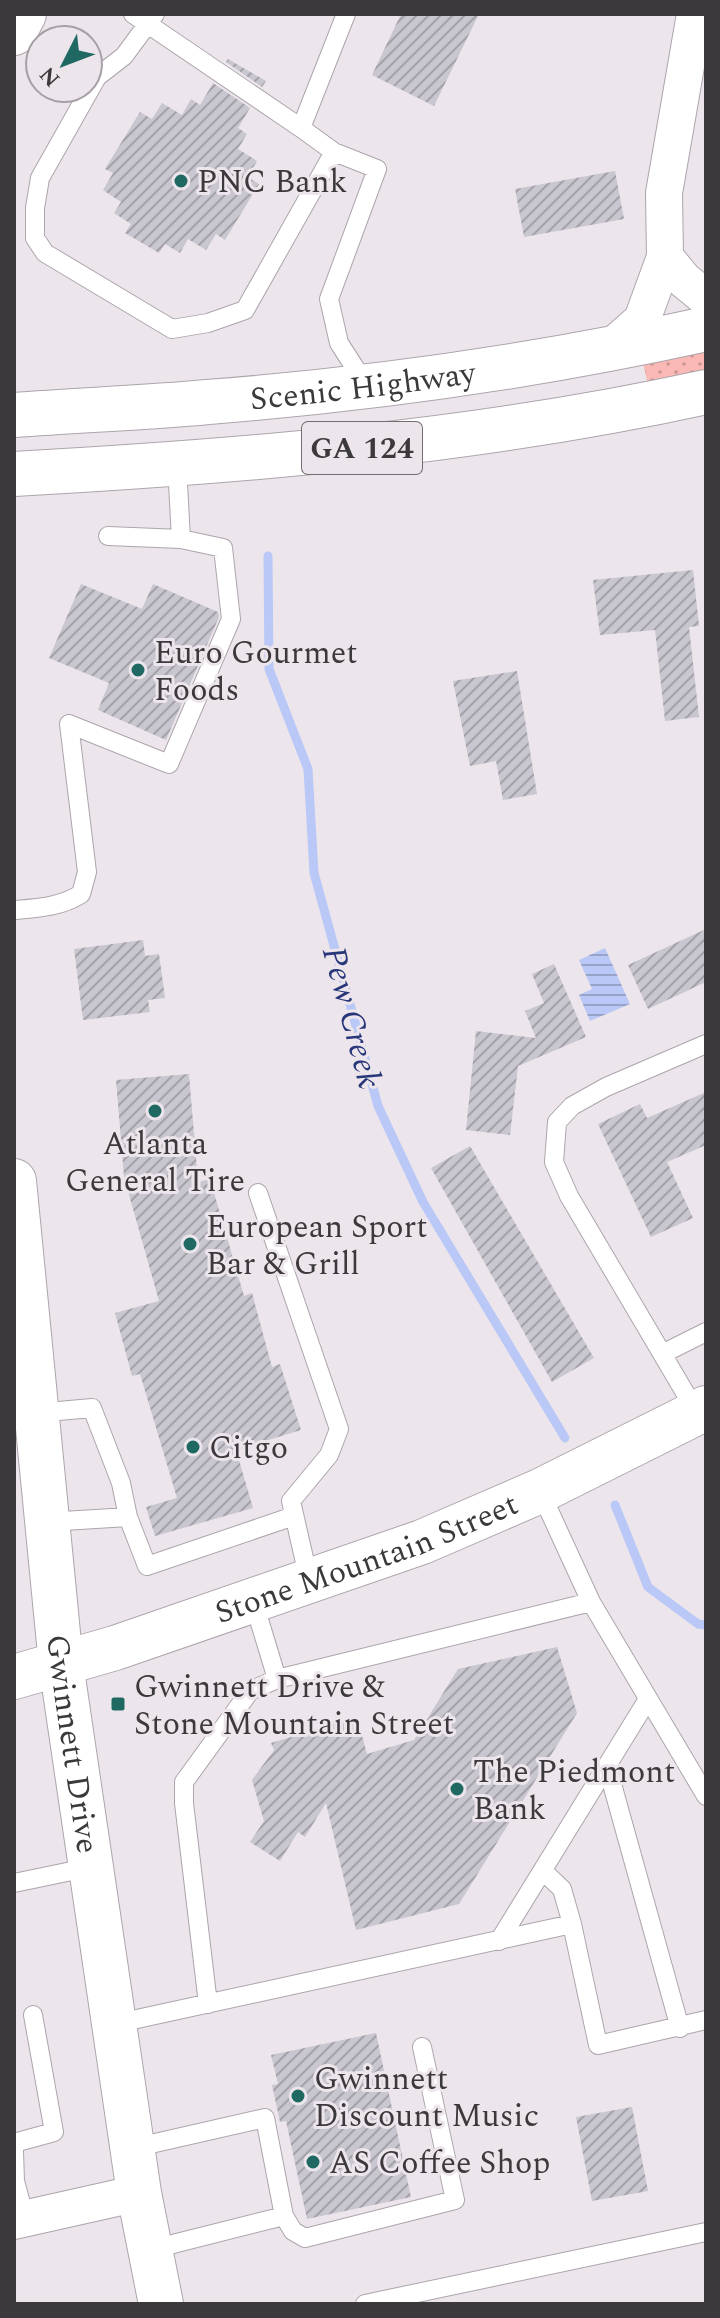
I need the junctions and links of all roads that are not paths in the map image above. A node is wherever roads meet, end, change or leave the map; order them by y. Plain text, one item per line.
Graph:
1 (24, 14) edge
2 (346, 14) edge
3 (695, 14) edge
4 (145, 17) edge
5 (14, 33) edge
6 (301, 128) junction
7 (334, 152) junction
8 (665, 257) junction
9 (706, 298) edge
10 (706, 329) edge
11 (608, 350) junction
12 (366, 385) junction
13 (706, 392) edge
14 (14, 415) edge
15 (177, 465) junction
16 (14, 474) edge
17 (108, 536) dead end
18 (181, 539) junction
19 (14, 910) edge
20 (706, 1044) edge
21 (258, 1193) dead end
22 (15, 1206) edge
23 (706, 1332) edge
24 (664, 1353) junction
25 (27, 1393) edge
26 (701, 1411) edge
27 (540, 1491) junction
28 (294, 1516) junction
29 (128, 1517) junction
30 (47, 1522) junction
31 (309, 1580) junction
32 (253, 1600) junction
33 (591, 1602) junction
34 (61, 1664) junction
35 (14, 1677) edge
36 (277, 1679) junction
37 (648, 1699) junction
38 (607, 1766) junction
39 (706, 1796) edge
40 (91, 1867) junction
41 (543, 1871) junction
42 (14, 1883) edge
43 (572, 1924) junction
44 (499, 1941) junction
45 (208, 2004) junction
46 (33, 2015) dead end
47 (706, 2020) edge
48 (114, 2024) junction
49 (680, 2028) junction
50 (422, 2047) dead end
51 (14, 2143) edge
52 (132, 2148) junction
53 (14, 2151) edge
54 (139, 2193) junction
55 (284, 2216) junction
56 (20, 2220) edge
57 (706, 2232) edge
58 (149, 2250) junction
59 (161, 2304) edge
60 (365, 2304) edge

1 - 5 main road
2 - 6 lane
3 - 8 street
4 - 6 lane
4 - 7 lane
6 - 7 lane
7 - 12 lane
8 - 9 street
8 - 11 street
10 - 11 main road, Scenic Highway / GA 124
11 - 12 main road, Scenic Highway / GA 124
12 - 14 main road, Scenic Highway / GA 124
13 - 15 main road, Scenic Highway / GA 124
15 - 16 main road, Scenic Highway / GA 124
15 - 18 lane
17 - 18 lane
18 - 19 lane
20 - 24 lane
21 - 28 lane
22 - 25 main road, Gwinnett Drive
23 - 24 lane
24 - 26 lane
25 - 29 lane
25 - 30 main road, Gwinnett Drive
26 - 27 main road, Stone Mountain Street
27 - 31 main road, Stone Mountain Street
27 - 33 lane
28 - 29 lane
28 - 31 lane
29 - 30 lane
30 - 34 main road, Gwinnett Drive
31 - 32 main road, Stone Mountain Street
32 - 34 main road, Stone Mountain Street
32 - 36 lane
33 - 36 lane
33 - 37 lane
34 - 35 main road, Stone Mountain Street
34 - 40 main road, Gwinnett Drive
36 - 45 lane
37 - 38 lane
37 - 39 lane
38 - 41 lane
38 - 49 lane
40 - 42 lane
40 - 48 main road, Gwinnett Drive
41 - 43 lane
41 - 44 lane
43 - 44 lane
43 - 49 lane
44 - 45 lane
45 - 48 lane
46 - 51 lane
47 - 49 lane
48 - 52 main road, Gwinnett Drive
50 - 55 lane
52 - 54 main road, Gwinnett Drive
52 - 55 lane
53 - 56 lane
54 - 56 street
54 - 58 main road, Gwinnett Drive
55 - 58 lane
57 - 60 lane
58 - 59 main road, Gwinnett Drive

